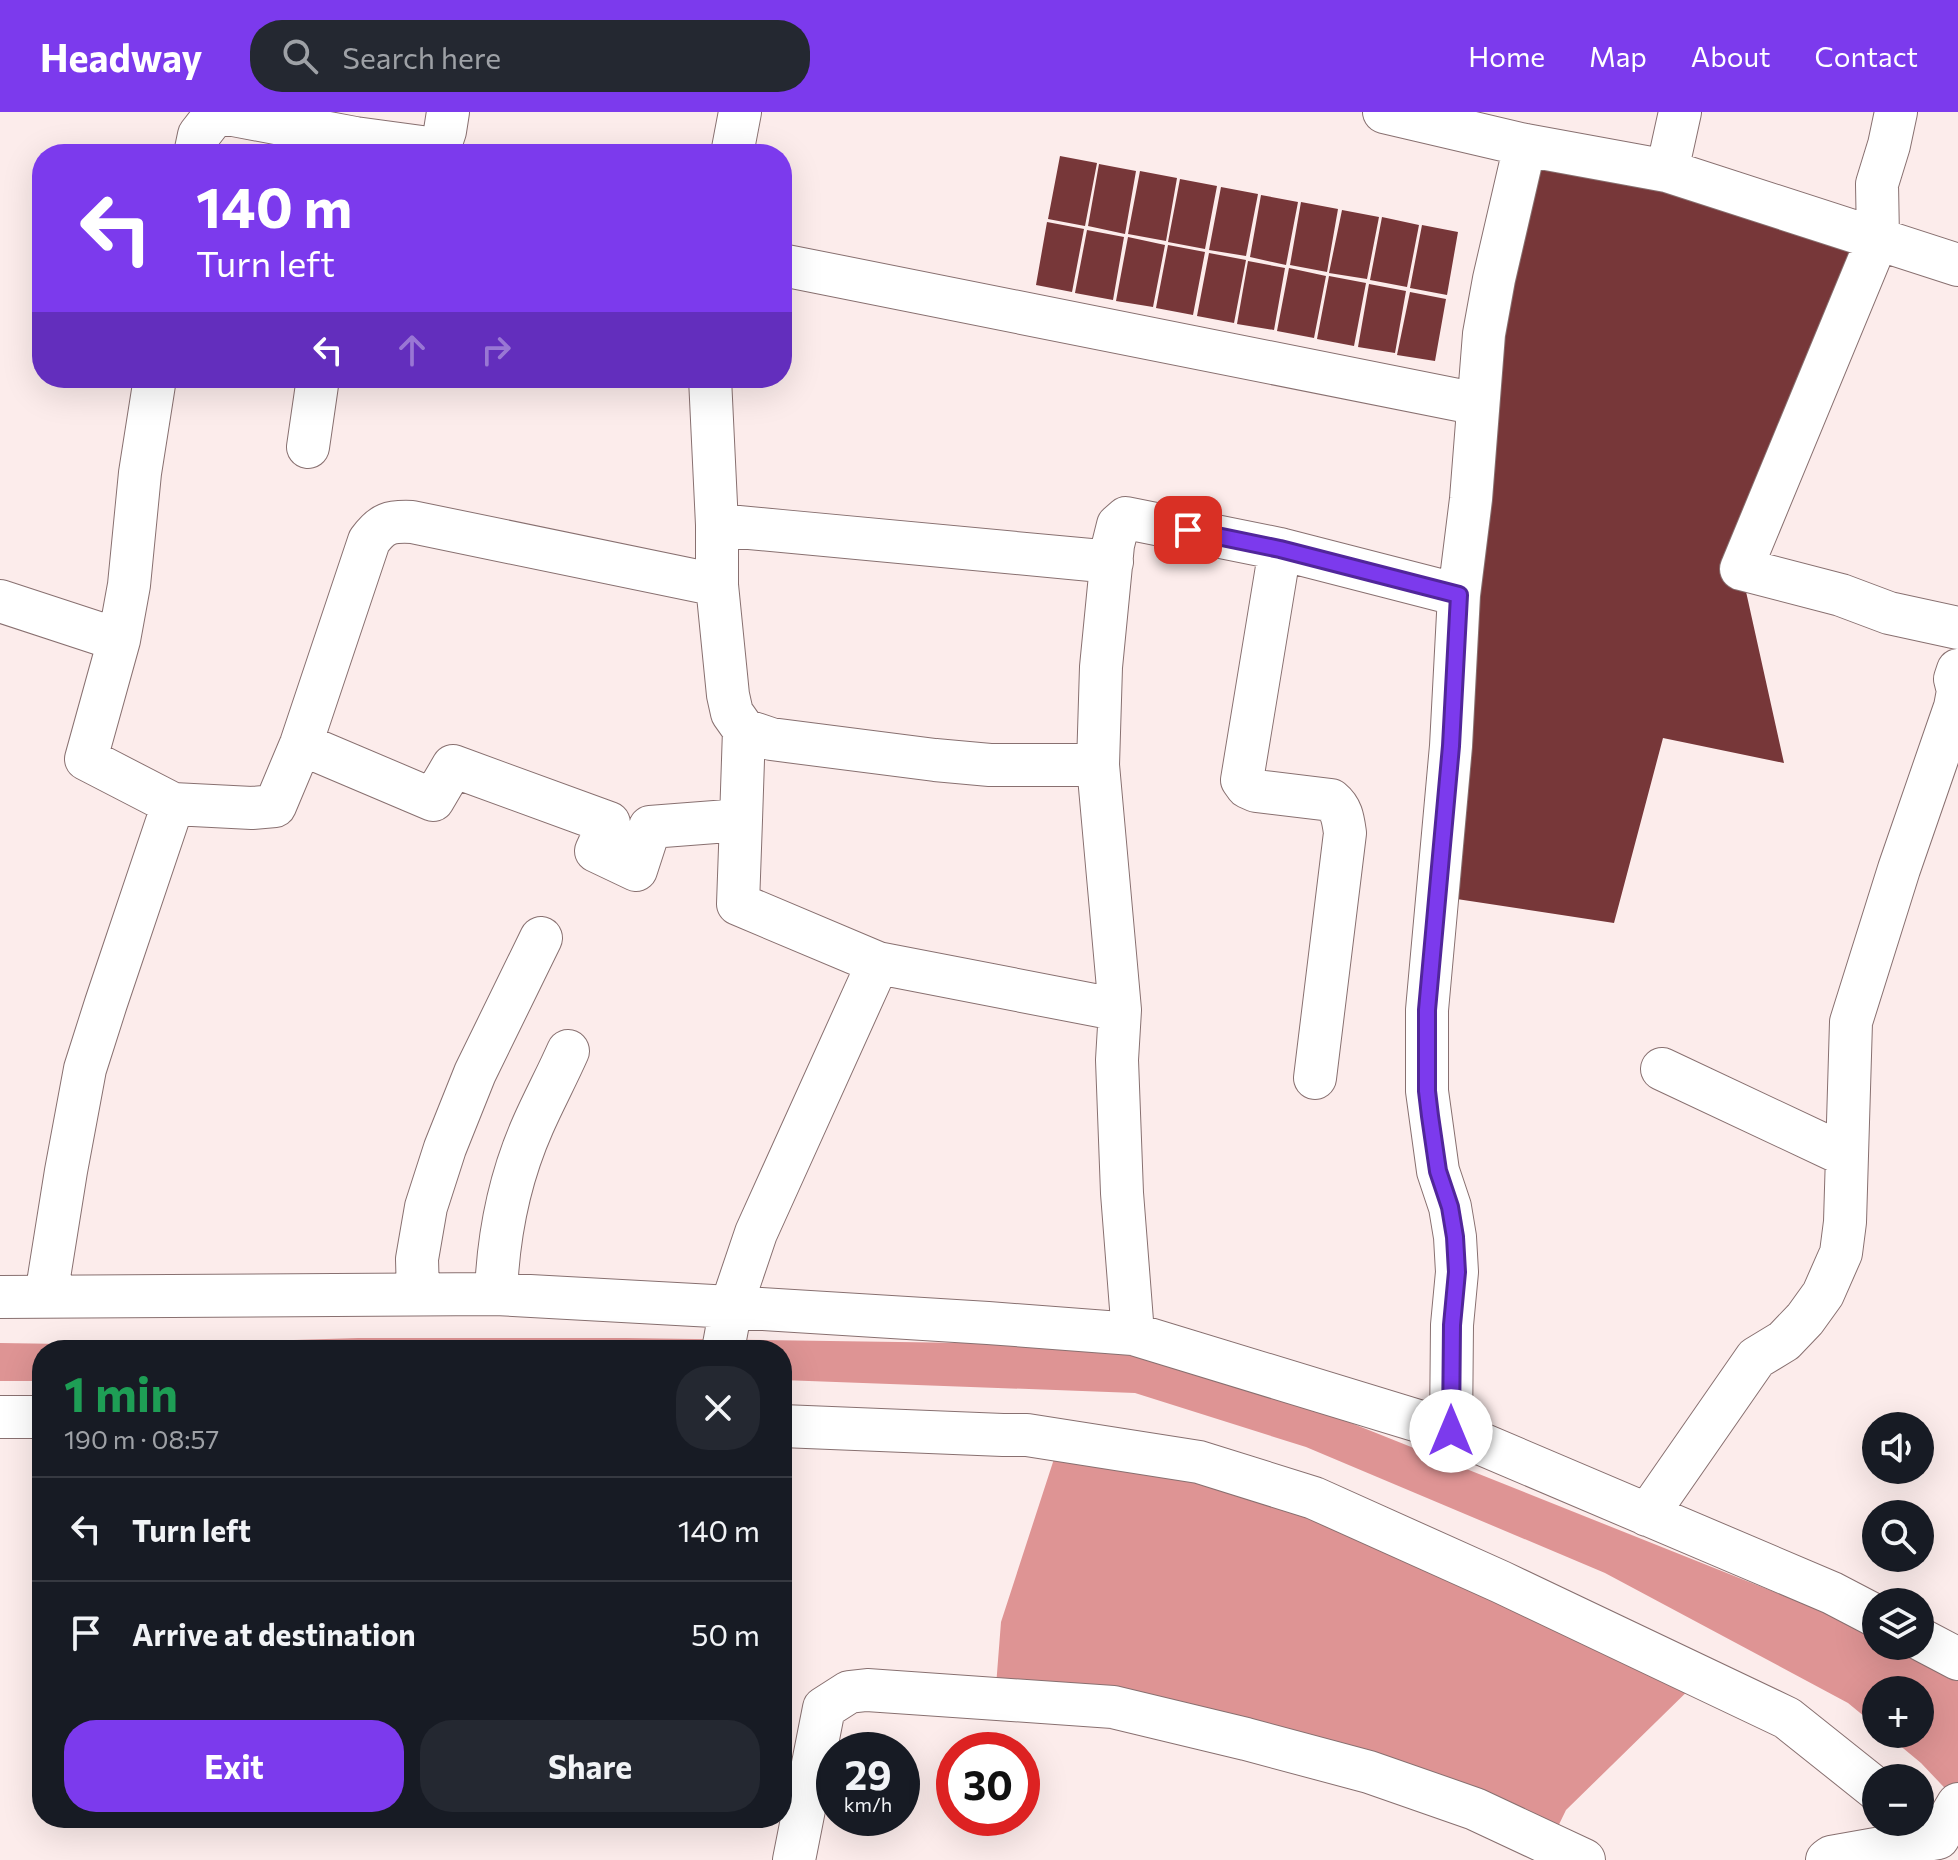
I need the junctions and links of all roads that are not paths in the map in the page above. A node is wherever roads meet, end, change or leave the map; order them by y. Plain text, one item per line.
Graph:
1 (448, 112) edge
2 (740, 112) edge
3 (1384, 112) edge
4 (1680, 112) edge
5 (1896, 112) edge
6 (197, 144) edge
7 (346, 144) edge
8 (439, 144) edge
9 (734, 144) edge
10 (1525, 145) junction
11 (1667, 171) junction
12 (1878, 238) junction
13 (1958, 265) edge
14 (792, 267) edge
15 (153, 388) edge
16 (317, 388) edge
17 (710, 388) edge
18 (1478, 404) junction
19 (308, 447) dead end
20 (717, 525) junction
21 (1280, 549) junction
22 (1112, 562) junction
23 (717, 585) junction
24 (1459, 595) junction
25 (0, 601) edge
26 (1958, 628) edge
27 (119, 640) junction
28 (1958, 670) edge
29 (744, 730) junction
30 (301, 744) junction
31 (1098, 765) junction
32 (173, 804) junction
33 (741, 820) junction
34 (541, 938) dead end
35 (878, 963) junction
36 (1120, 1010) junction
37 (568, 1051) dead end
38 (1662, 1069) dead end
39 (1315, 1078) dead end
40 (1847, 1156) junction
41 (418, 1294) junction
42 (496, 1294) junction
43 (46, 1296) junction
44 (0, 1297) edge
45 (731, 1307) junction
46 (1133, 1334) junction
47 (725, 1340) edge
48 (0, 1417) edge
49 (32, 1417) edge
50 (792, 1426) edge
51 (1451, 1431) junction
52 (1647, 1515) junction
53 (1862, 1609) edge
54 (1934, 1646) edge
55 (1958, 1659) edge
56 (1862, 1778) edge
57 (1943, 1827) edge
58 (794, 1860) edge
59 (1584, 1860) edge
60 (1827, 1860) edge

1 - 8 street
2 - 9 street
3 - 10 street
4 - 11 street
5 - 12 street
6 - 7 street
10 - 11 street
10 - 18 street
11 - 12 street
12 - 13 street
12 - 26 street
14 - 18 street
15 - 27 street
16 - 19 street
17 - 20 street
18 - 24 street
20 - 22 street
20 - 23 street
21 - 22 street
21 - 24 street
21 - 39 street
22 - 31 street
23 - 29 street
23 - 30 street
24 - 51 street
25 - 27 street
27 - 32 street
28 - 40 street
29 - 31 street
29 - 33 street
30 - 32 street
30 - 33 street
31 - 36 street
32 - 43 street
33 - 35 street
34 - 41 street
35 - 36 street
35 - 45 street
36 - 46 street
37 - 42 street
38 - 40 street
40 - 52 street
41 - 42 street
41 - 43 street
42 - 45 street
43 - 44 street
45 - 46 street
45 - 47 street
46 - 51 street
48 - 49 street
50 - 56 street
51 - 52 street
52 - 53 street
54 - 55 street
57 - 60 street
58 - 59 street

